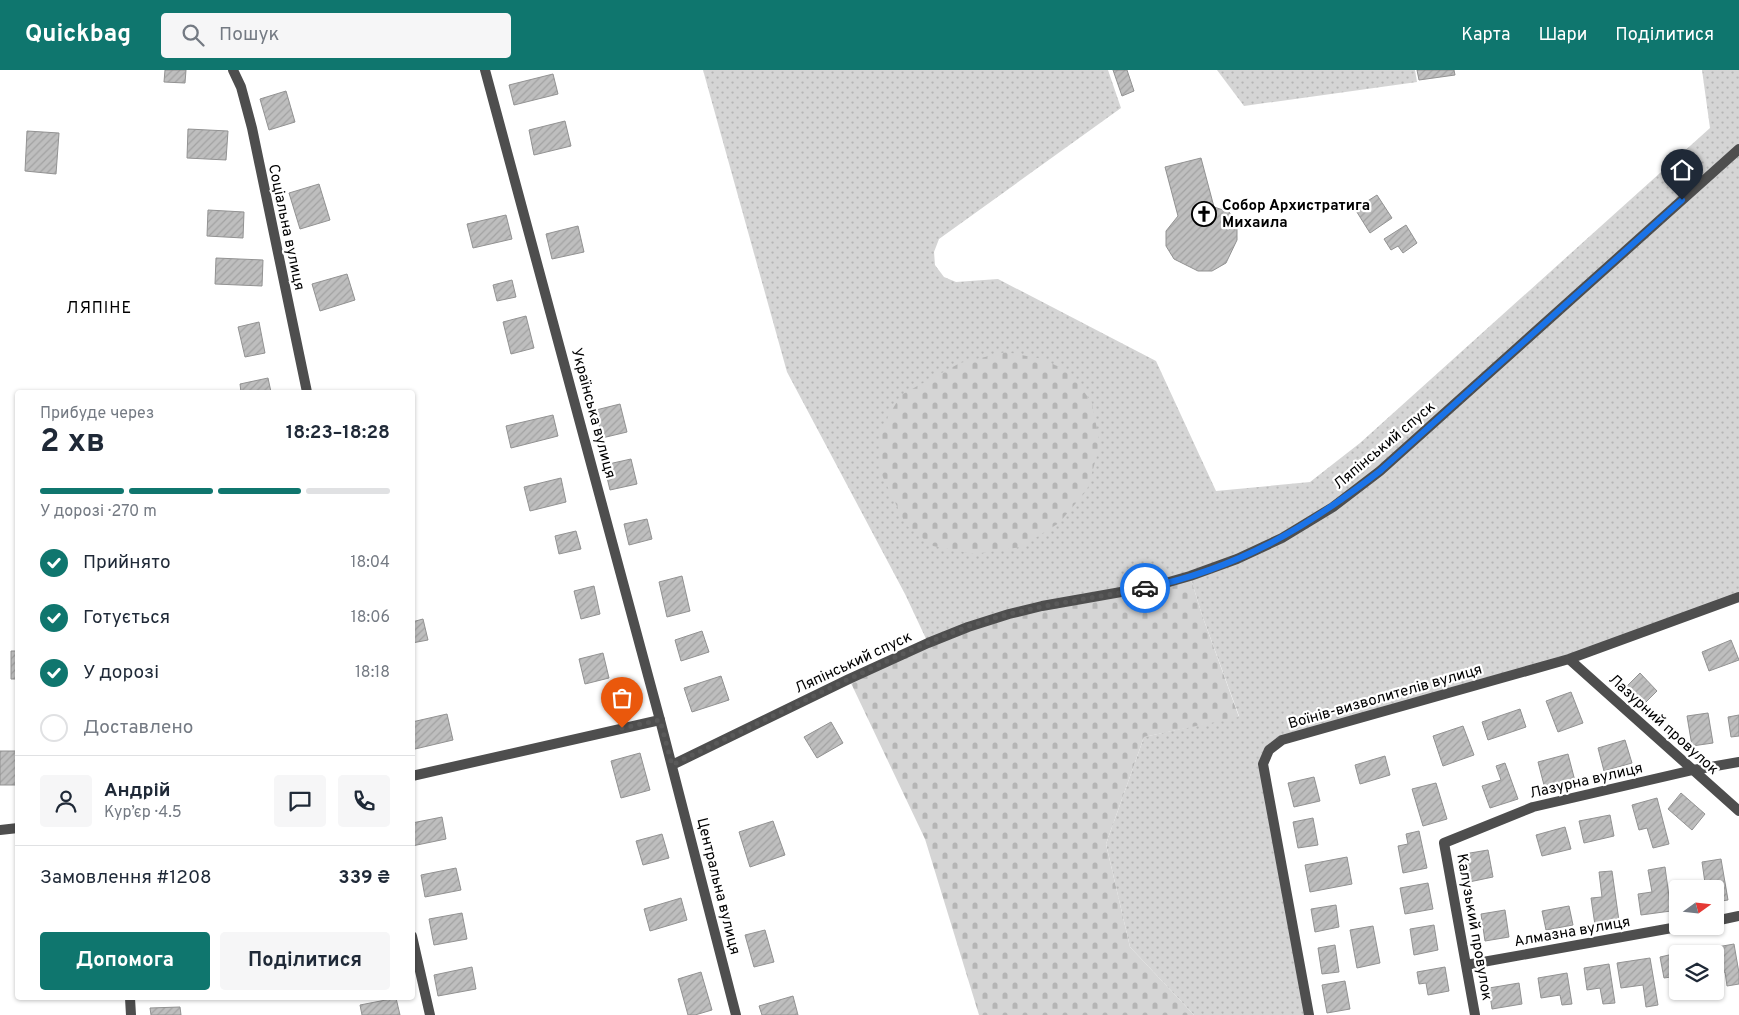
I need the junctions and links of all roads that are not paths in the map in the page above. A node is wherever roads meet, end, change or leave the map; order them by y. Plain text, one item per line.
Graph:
1 (233, 70) edge
2 (485, 70) edge
3 (1739, 149) edge
4 (306, 390) edge
5 (1739, 597) edge
6 (1569, 659) junction
7 (660, 720) junction
8 (1739, 762) edge
9 (672, 765) junction
10 (1693, 770) junction
11 (415, 775) edge
12 (1739, 811) edge
13 (15, 828) edge
14 (0, 830) edge
15 (1444, 844) joint
16 (1739, 916) edge
17 (1724, 919) edge
18 (1669, 928) edge
19 (415, 949) edge
20 (1466, 964) junction
21 (130, 1000) edge
22 (131, 1015) edge
23 (430, 1015) edge
24 (736, 1015) edge
25 (1309, 1015) edge
26 (1475, 1015) edge

1 - 4 street, Соціальна вулиця
2 - 7 street, Українська вулиця
3 - 9 street, Ляпінський спуск
5 - 6 street, Воїнів-визволителів вулиця
6 - 10 street, Лазурний провулок
6 - 25 street, Воїнів-визволителів вулиця
7 - 9 street, Українська вулиця
7 - 11 street
8 - 10 street, Лазурна вулиця
9 - 24 street, Центральна вулиця
10 - 12 street, Лазурний провулок
10 - 15 street, Лазурна вулиця
13 - 14 street
15 - 20 street, Калузький провулок
16 - 17 street
18 - 20 street, Алмазна вулиця
19 - 23 street
20 - 26 street, Калузький провулок
21 - 22 street

